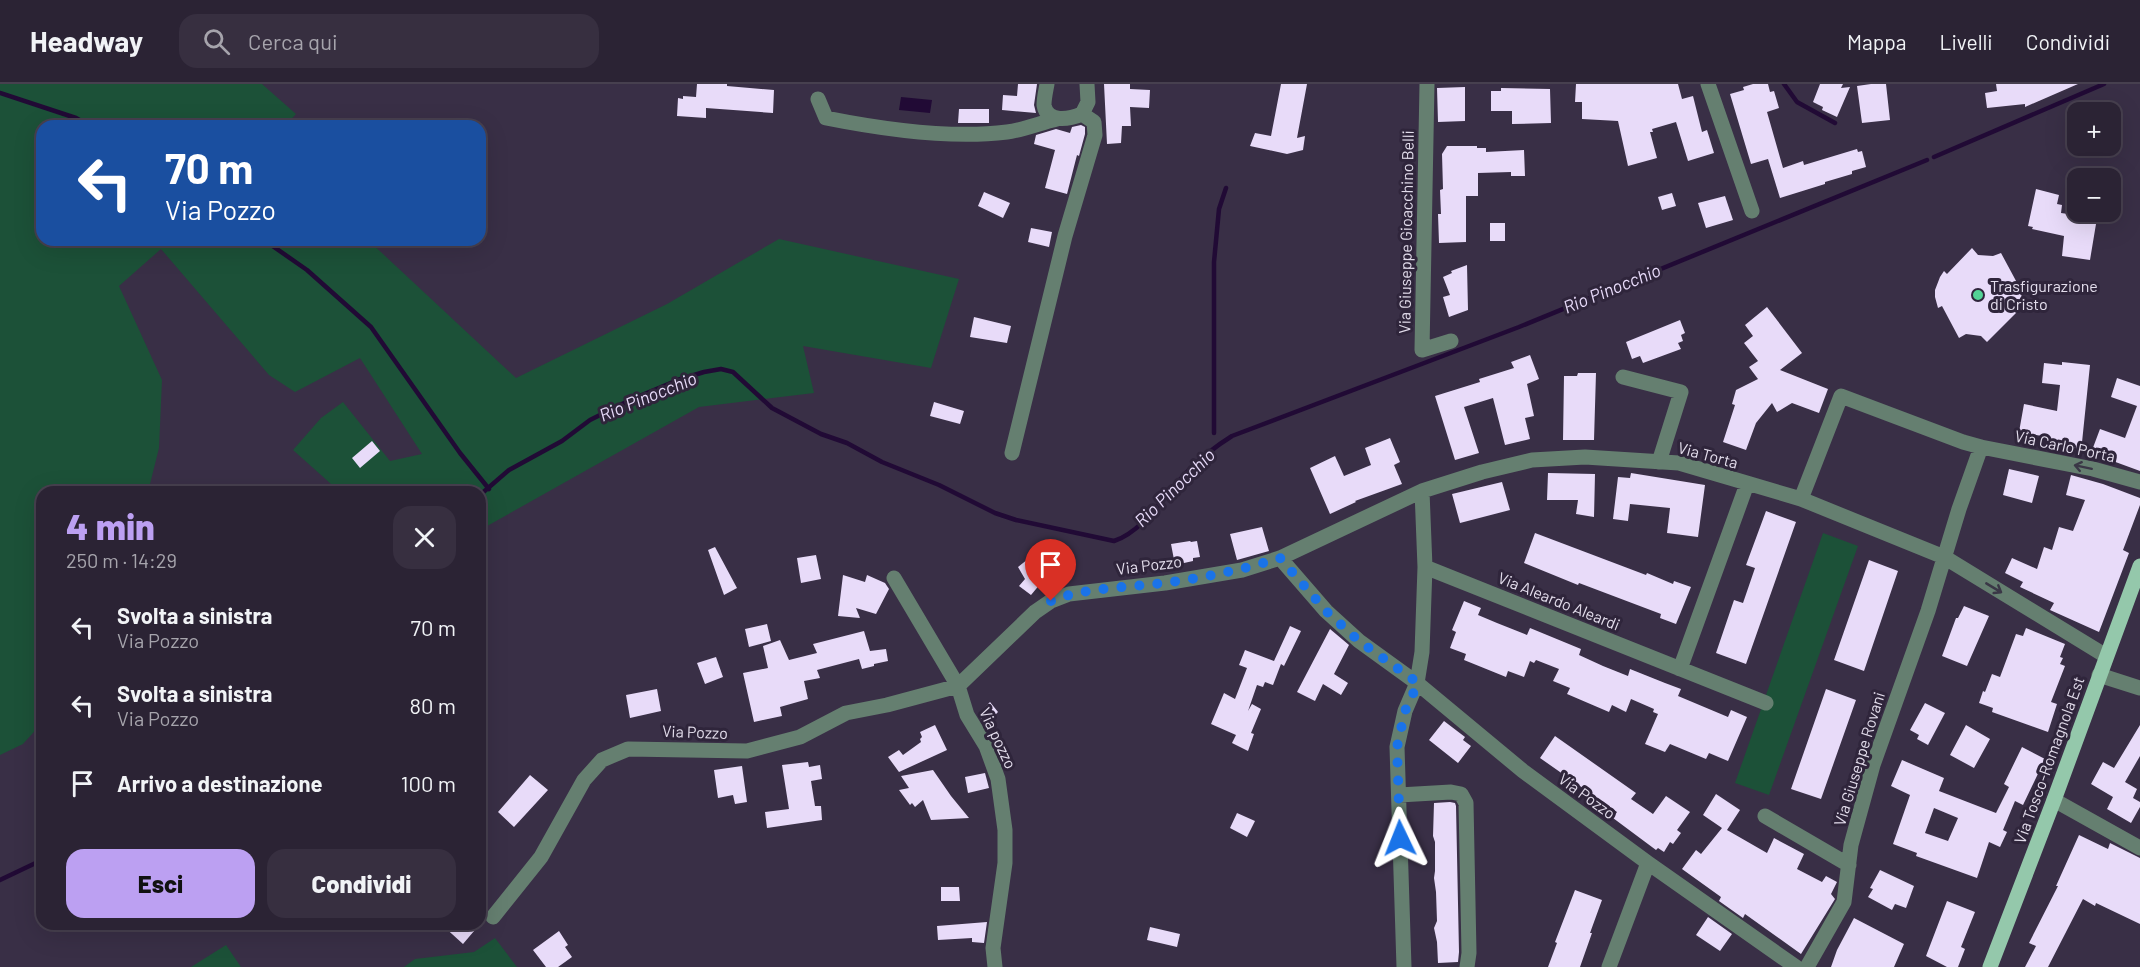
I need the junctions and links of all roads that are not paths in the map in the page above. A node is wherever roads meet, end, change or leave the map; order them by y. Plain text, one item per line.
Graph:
1 (1047, 84) edge
2 (1087, 84) edge
3 (1427, 84) edge
4 (1708, 84) edge
5 (818, 99) dead end
6 (1082, 114) junction
7 (1057, 119) junction
8 (1752, 211) dead end
9 (1451, 341) dead end
10 (1623, 377) dead end
11 (1981, 447) junction
12 (1012, 453) dead end
13 (1659, 462) junction
14 (2140, 482) edge
15 (1747, 484) junction
16 (1422, 491) junction
17 (1801, 499) junction
18 (1944, 557) junction
19 (1280, 558) junction
20 (2140, 566) edge
21 (1425, 567) junction
22 (894, 578) dead end
23 (2106, 656) junction
24 (1680, 669) junction
25 (2099, 675) junction
26 (1418, 683) junction
27 (958, 687) junction
28 (2140, 688) edge
29 (1766, 703) dead end
30 (1399, 795) junction
31 (2054, 800) junction
32 (1765, 816) dead end
33 (2140, 848) edge
34 (1648, 863) junction
35 (1849, 865) junction
36 (493, 917) dead end
37 (994, 967) edge
38 (1404, 967) edge
39 (1467, 967) edge
40 (1609, 967) edge
41 (1796, 967) edge
42 (1807, 967) edge
43 (1990, 967) edge

1 - 7 street
2 - 6 street
3 - 9 street, Via Giuseppe Gioacchino Belli
4 - 8 street
5 - 7 street
6 - 7 street
6 - 12 street
10 - 13 street
14 -> 11 street, Via Carlo Porta
11 - 17 street, Via Carlo Porta
11 - 18 street, Via Giuseppe Rovani
13 - 15 street, Via Torta
13 - 16 street, Via Torta
15 - 17 street, Via Torta
15 - 24 street
16 - 19 street, Via Torta
16 - 21 street
17 - 18 street, Via Torta
18 -> 23 street, Via Torta
18 - 35 street, Via Giuseppe Rovani
19 - 26 street, Via Pozzo
19 - 27 street, Via Pozzo
20 - 23 main road, Via Tosco-Romagnola Est
21 - 24 street, Via Aleardo Aleardi
21 - 26 street
22 - 27 street, Via pozzo
23 - 25 main road, Via Tosco-Romagnola Est
24 - 29 street, Via Aleardo Aleardi
25 - 28 street
25 - 31 main road, Via Tosco-Romagnola Est
26 - 30 street
26 - 34 street, Via Pozzo
27 - 36 street, Via Pozzo
27 - 37 street, Via pozzo
30 - 38 street
30 - 39 street
31 - 33 street
31 - 43 main road, Via Tosco-Romagnola Est
32 - 35 street
34 - 40 street
34 - 41 street, Via Pozzo
35 - 42 street, Via Giuseppe Rovani

